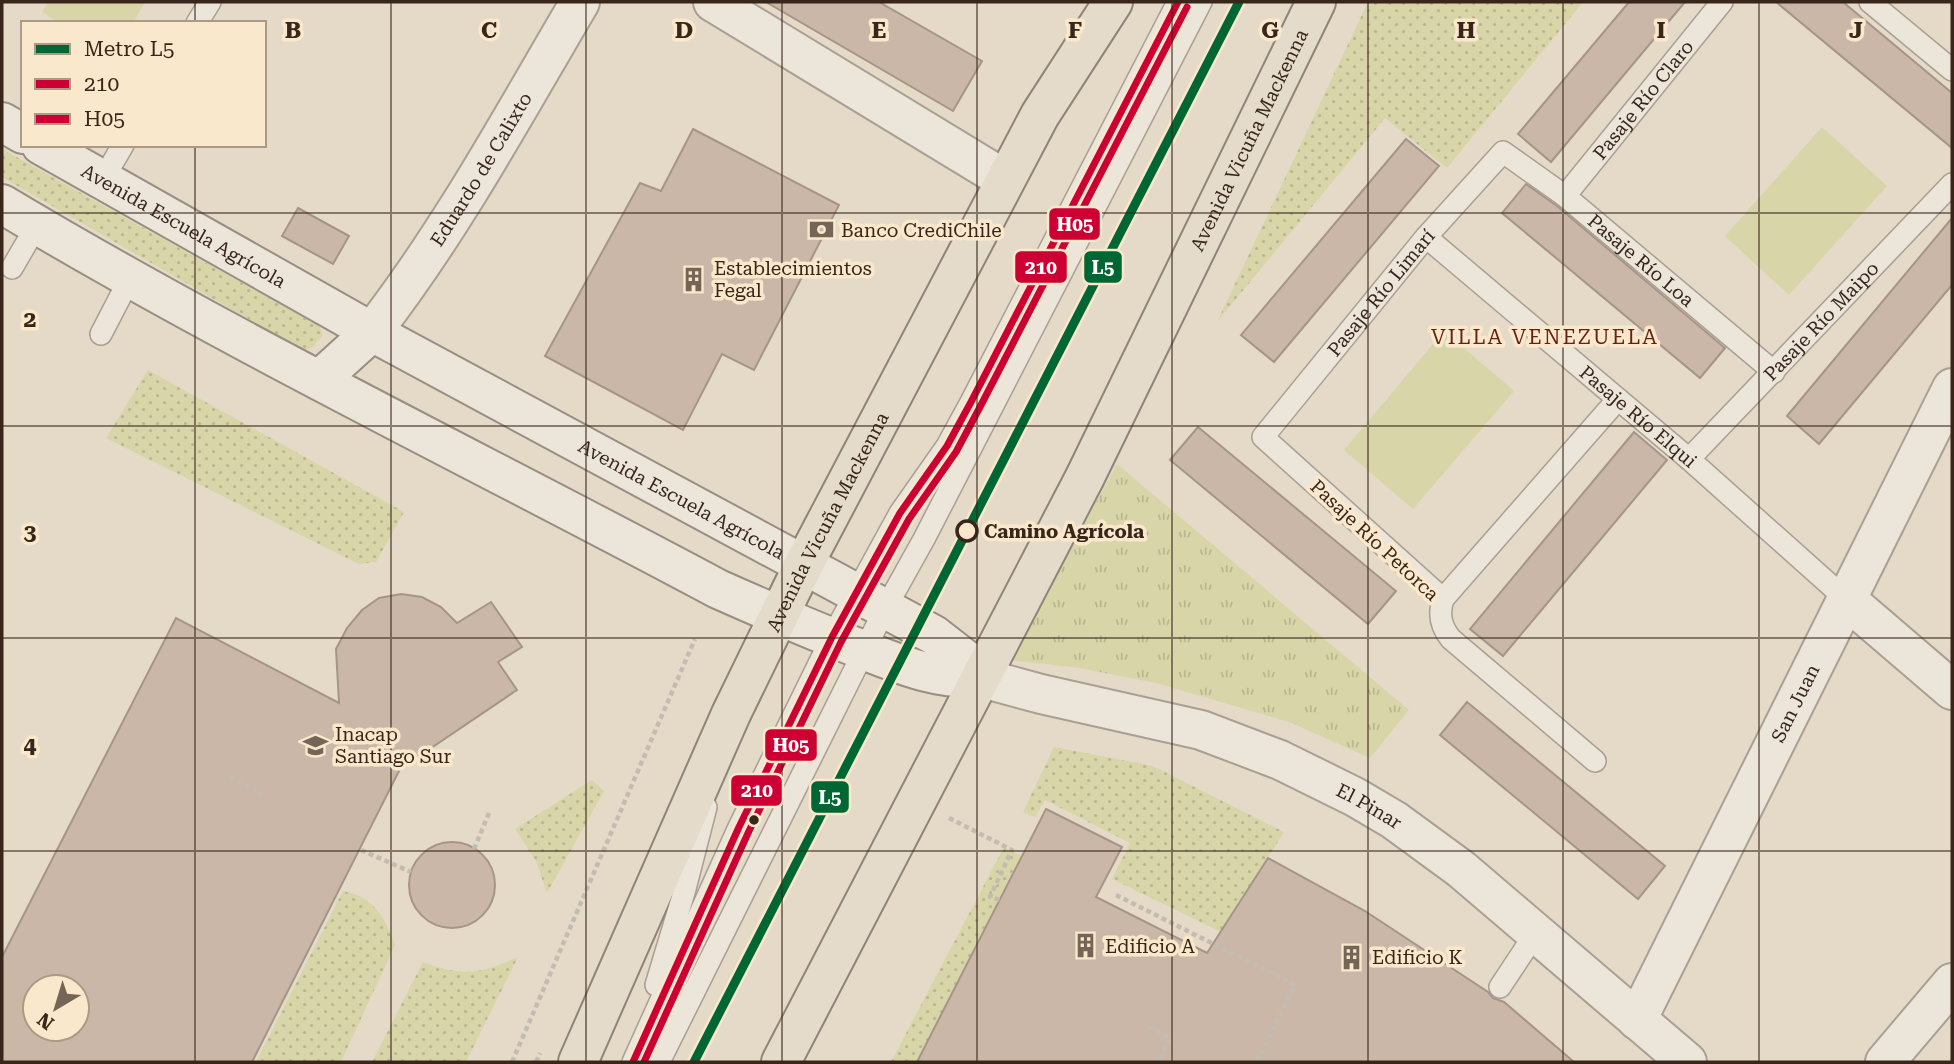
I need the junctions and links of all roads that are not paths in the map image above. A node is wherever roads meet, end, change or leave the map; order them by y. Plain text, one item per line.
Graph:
1 (210, 2) edge
2 (580, 2) edge
3 (713, 2) edge
4 (1113, 2) edge
5 (1178, 2) edge
6 (1201, 2) edge
7 (1316, 2) edge
8 (1722, 2) edge
9 (1870, 2) edge
10 (198, 21) edge
11 (1952, 70) edge
12 (2, 122) edge
13 (21, 133) edge
14 (44, 147) edge
15 (121, 147) edge
16 (1503, 152) joint
17 (1004, 179) junction
18 (102, 181) junction
19 (1952, 184) edge
20 (1565, 196) junction
21 (2, 204) edge
22 (37, 225) junction
23 (1426, 237) junction
24 (12, 268) dead end
25 (130, 278) junction
26 (372, 331) junction
27 (101, 334) dead end
28 (1774, 372) junction
29 (319, 380) junction
30 (1952, 387) edge
31 (1618, 399) junction
32 (1263, 437) joint
33 (1689, 459) junction
34 (804, 564) junction
35 (1443, 599) junction
36 (870, 600) junction
37 (1847, 600) junction
38 (779, 616) junction
39 (848, 644) junction
40 (982, 678) junction
41 (1952, 690) edge
42 (731, 714) junction
43 (1595, 761) dead end
44 (1535, 934) junction
45 (1952, 983) edge
46 (1500, 987) dead end
47 (1637, 1020) junction
48 (578, 1062) edge
49 (632, 1062) edge
50 (659, 1062) edge
51 (782, 1062) edge
52 (1687, 1062) edge
53 (1885, 1062) edge

1 - 10 lane
2 - 26 street, Eduardo de Calixto
3 - 17 street
4 - 17 main road, Avenida Vicuña Mackenna
5 - 36 lane
6 - 36 lane
7 - 40 main road, Avenida Vicuña Mackenna
8 - 20 lane, Pasaje Río Claro
9 - 11 lane
12 - 13 street
14 - 18 street, Avenida Escuela Agrícola
15 - 18 lane
16 - 20 lane, Pasaje Río Loa
16 - 23 lane, Pasaje Río Limarí
17 - 34 main road, Avenida Vicuña Mackenna
18 - 26 street, Avenida Escuela Agrícola
19 - 28 lane, Pasaje Río Maipo
20 - 28 lane, Pasaje Río Loa
21 - 22 street
22 - 24 lane
22 - 25 street
23 - 31 lane, Pasaje Río Elqui
23 - 32 lane, Pasaje Río Limarí
25 - 27 lane
25 - 29 street
26 - 29 street, Eduardo de Calixto
26 - 34 street, Avenida Escuela Agrícola
28 - 33 lane, Pasaje Río Maipo
29 - 38 street
30 - 37 street, San Juan
31 - 33 lane, Pasaje Río Elqui
31 - 35 lane
32 - 35 lane, Pasaje Río Petorca
33 - 37 lane, Pasaje Río Elqui
34 - 36 street, Avenida Escuela Agrícola
34 - 38 main road, Avenida Vicuña Mackenna
35 - 43 lane, Pasaje Río Petorca
36 - 39 lane
36 - 39 lane
36 - 40 street, Avenida Escuela Agrícola
37 - 41 street
37 - 47 street, San Juan
38 - 39 street
38 - 42 main road, Avenida Vicuña Mackenna
39 - 40 street
39 - 49 lane
39 - 50 lane
40 - 44 street, El Pinar
40 - 51 main road, Avenida Vicuña Mackenna
42 - 48 main road, Avenida Vicuña Mackenna
42 - 49 lane
44 - 46 lane
44 - 47 street, El Pinar
45 - 53 street
47 - 52 street, El Pinar

